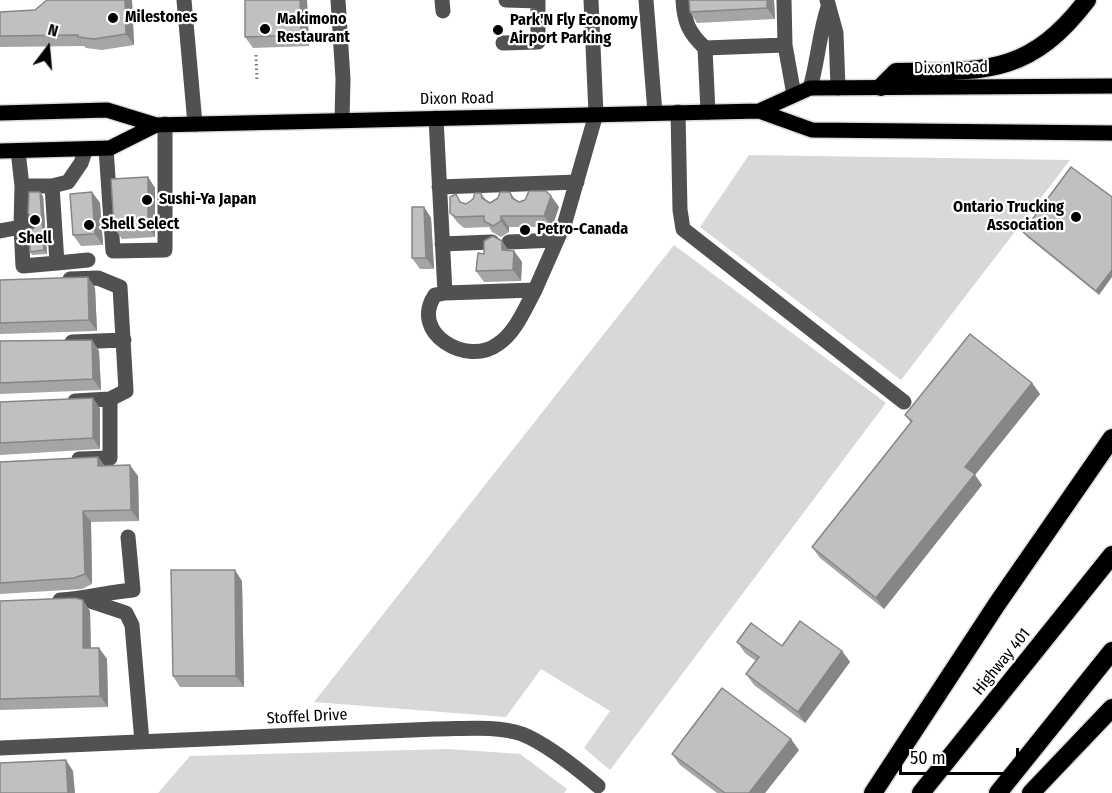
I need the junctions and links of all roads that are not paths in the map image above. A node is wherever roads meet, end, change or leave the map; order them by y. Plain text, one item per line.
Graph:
1 (184, 0) edge
2 (338, 0) edge
3 (506, 0) edge
4 (542, 0) edge
5 (591, 0) edge
6 (646, 0) edge
7 (683, 0) edge
8 (784, 0) edge
9 (1087, 0) edge
10 (827, 4) edge
11 (503, 43) dead end
12 (785, 45) junction
13 (705, 48) junction
14 (1112, 86) edge
15 (881, 87) junction
16 (810, 88) junction
17 (838, 88) junction
18 (794, 95) junction
19 (759, 111) junction
20 (678, 112) junction
21 (708, 112) junction
22 (655, 113) junction
23 (0, 114) edge
24 (596, 114) junction
25 (436, 117) junction
26 (342, 120) junction
27 (160, 124) junction
28 (195, 124) junction
29 (1112, 133) edge
30 (106, 148) junction
31 (86, 149) junction
32 (0, 151) edge
33 (18, 151) junction
34 (577, 182) junction
35 (526, 184) junction
36 (498, 185) junction
37 (21, 186) junction
38 (52, 186) junction
39 (473, 186) junction
40 (440, 187) junction
41 (527, 203) edge
42 (498, 204) edge
43 (473, 205) edge
44 (25, 226) junction
45 (0, 231) edge
46 (557, 240) junction
47 (492, 242) edge
48 (509, 242) dead end
49 (442, 244) junction
50 (88, 260) dead end
51 (57, 263) junction
52 (55, 280) edge
53 (535, 290) junction
54 (445, 293) junction
55 (124, 340) junction
56 (56, 342) edge
57 (110, 399) junction
58 (55, 402) edge
59 (904, 402) dead end
60 (1112, 438) edge
61 (66, 460) edge
62 (128, 537) dead end
63 (1112, 555) edge
64 (84, 599) junction
65 (48, 600) edge
66 (1112, 651) edge
67 (1112, 708) edge
68 (142, 742) junction
69 (0, 748) edge
70 (598, 786) dead end
71 (873, 793) edge
72 (921, 793) edge
73 (998, 793) edge
74 (1030, 793) edge

1 - 28 street
2 - 26 street
3 - 4 street
4 - 11 street
5 - 24 street
6 - 22 street
7 - 13 street
8 - 12 street
9 - 15 highway
10 - 16 street
10 - 17 street
12 - 13 street
12 - 18 street
13 - 21 street
14 - 15 main road, Dixon Road
15 - 17 main road, Dixon Road
16 - 17 main road, Dixon Road
16 - 18 main road, Dixon Road
18 - 19 main road, Dixon Road
19 - 21 main road, Dixon Road
19 - 29 main road, Dixon Road
20 - 21 main road, Dixon Road
20 - 22 main road, Dixon Road
20 - 59 street
22 - 24 main road, Dixon Road
23 - 27 main road, Dixon Road
24 - 25 main road, Dixon Road
24 - 34 street
25 - 26 main road, Dixon Road
25 - 40 street
26 - 28 main road, Dixon Road
27 - 28 main road, Dixon Road
27 - 30 main road, Dixon Road
27 - 30 street
30 - 31 main road, Dixon Road
31 - 33 main road, Dixon Road
31 - 38 street
32 - 33 main road, Dixon Road
33 - 37 street
34 - 35 street
34 - 46 street
35 - 36 street
35 - 41 street
36 - 39 street
36 - 42 street
37 - 38 street
37 - 44 street
38 - 51 street
39 - 40 street
39 - 43 street
40 - 49 street
44 - 45 street
44 - 51 street
46 - 48 street
46 - 53 street
47 - 49 street
49 - 54 street
50 - 51 street
52 - 55 street
53 - 54 street
53 - 54 street
55 - 56 street
55 - 57 street
57 - 58 street
57 - 61 street
60 - 71 highway
62 - 64 street
63 - 72 highway, Highway 401
64 - 65 street
64 - 68 street
66 - 73 highway
67 - 74 highway
68 - 69 street, Stoffel Drive
68 - 70 street, Stoffel Drive

